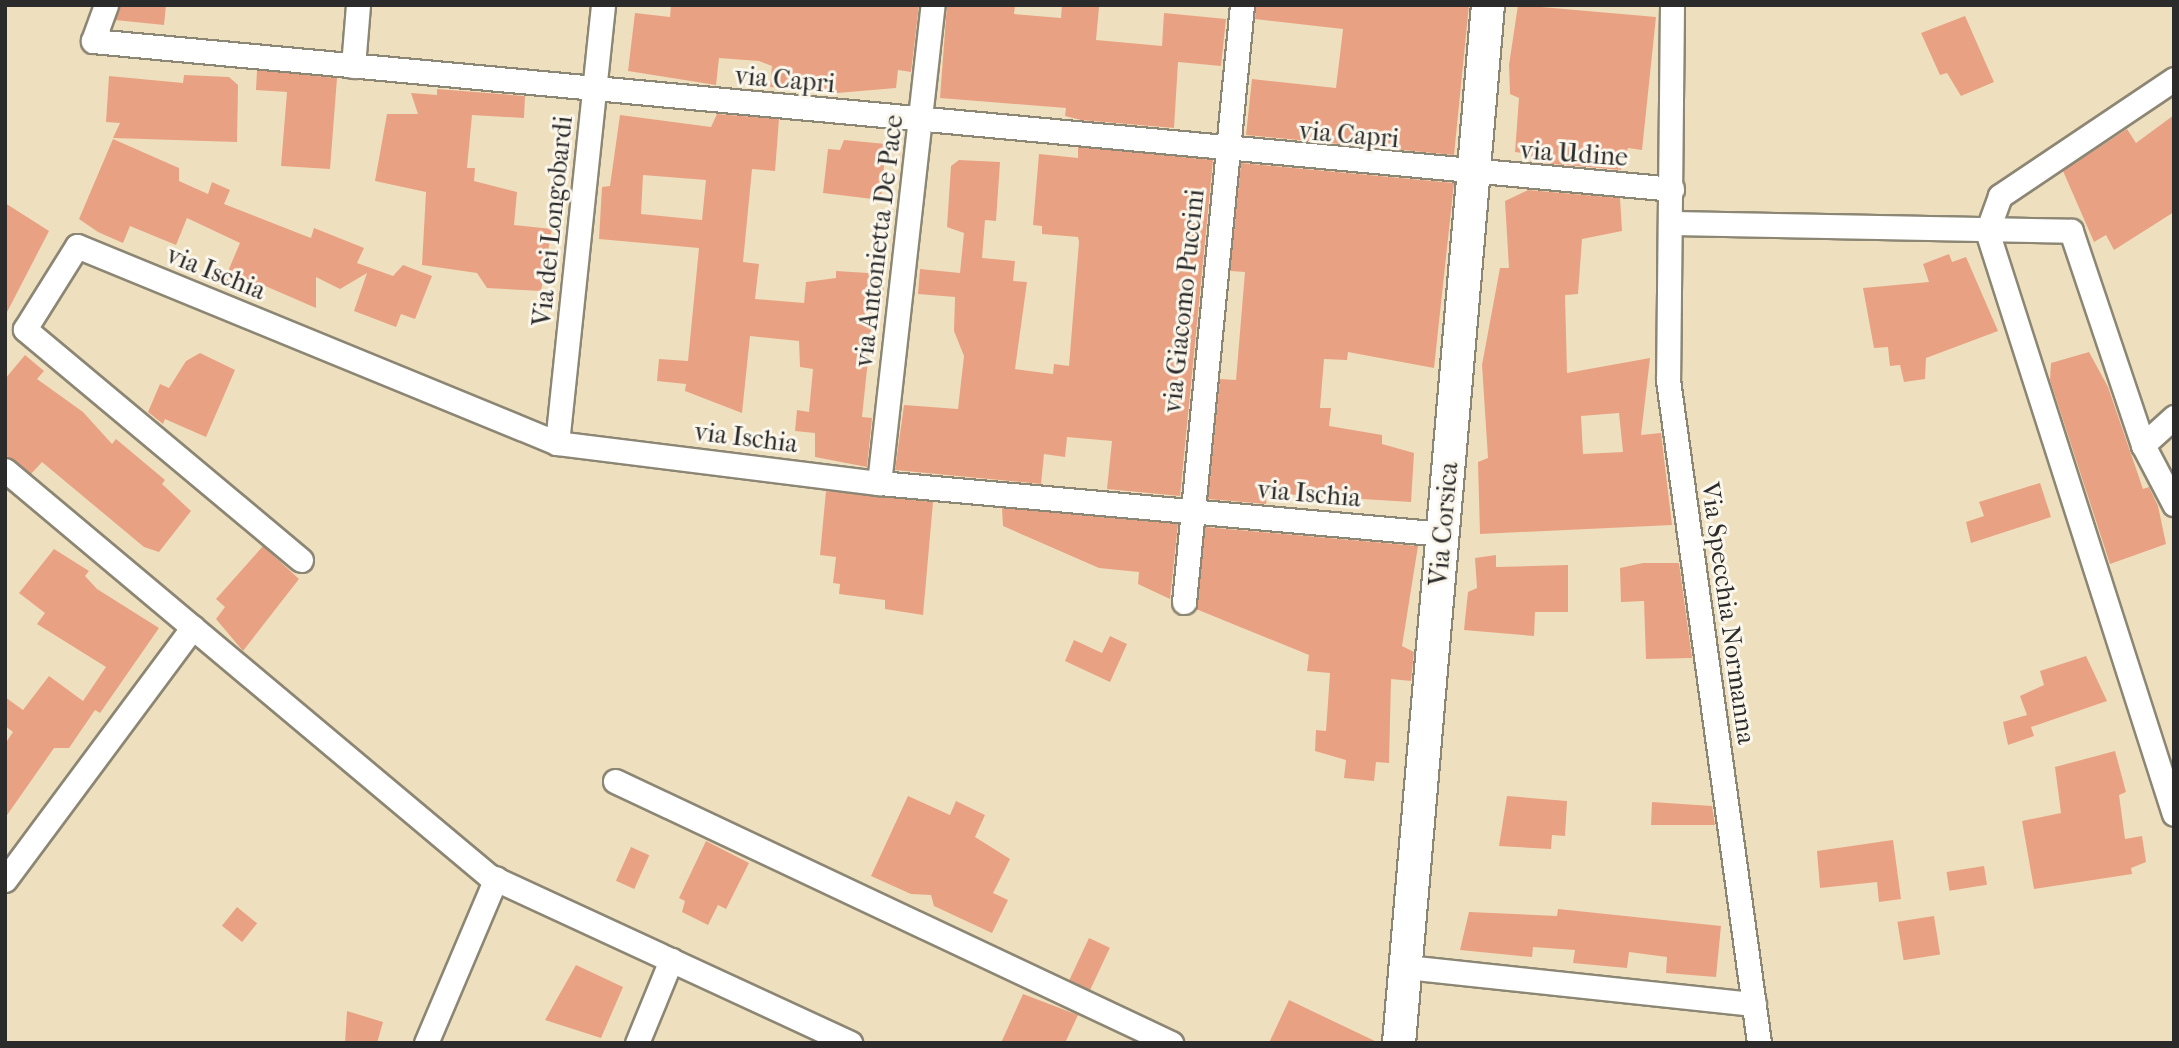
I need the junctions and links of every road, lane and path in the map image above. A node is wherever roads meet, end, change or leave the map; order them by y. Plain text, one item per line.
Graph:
1 (106, 5) edge
2 (358, 5) edge
3 (603, 5) edge
4 (933, 5) edge
5 (1242, 5) edge
6 (1488, 5) edge
7 (1672, 5) edge
8 (353, 66) junction
9 (2174, 79) edge
10 (595, 90) junction
11 (922, 121) junction
12 (1229, 151) junction
13 (1472, 174) junction
14 (1672, 189) junction
15 (1672, 223) junction
16 (1987, 231) junction
17 (2174, 417) edge
18 (557, 443) junction
19 (2143, 445) junction
20 (5, 470) edge
21 (878, 483) junction
22 (2174, 504) edge
23 (1188, 511) junction
24 (1444, 534) junction
25 (301, 560) dead end
26 (1184, 602) dead end
27 (192, 627) junction
28 (615, 781) dead end
29 (2174, 814) edge
30 (496, 878) junction
31 (5, 880) edge
32 (671, 960) junction
33 (1406, 967) junction
34 (1754, 1004) junction
35 (426, 1043) edge
36 (637, 1043) edge
37 (850, 1043) edge
38 (1171, 1043) edge
39 (1399, 1043) edge
40 (1759, 1043) edge

1 - 8 street, via Capri
2 - 8 street
3 - 10 street, Via dei Longobardi
4 - 11 street, via Antonietta De Pace
5 - 12 street, via Giacomo Puccini
6 - 13 main road, Via Corsica
7 - 14 street, Via Specchia Normanna
8 - 10 street, via Capri
9 - 16 street
10 - 11 street, via Capri
10 - 18 street, Via dei Longobardi
11 - 12 street, via Capri
11 - 21 street, via Antonietta De Pace
12 - 13 street, via Capri
12 - 23 street, via Giacomo Puccini
13 - 14 street, via Udine
13 - 24 main road, Via Corsica
14 - 15 street, Via Specchia Normanna
15 - 16 street
15 - 34 street, Via Specchia Normanna
16 - 19 street
16 - 29 street
17 - 19 street
18 - 21 street, via Ischia
18 - 25 street, via Ischia
19 - 22 street
20 - 27 street
21 - 23 street, via Ischia
23 - 24 street, via Ischia
23 - 26 street, via Giacomo Puccini
24 - 33 main road, Via Corsica
27 - 30 street
27 - 31 street
28 - 38 street
30 - 32 street
30 - 35 street
32 - 36 street
32 - 37 street
33 - 34 street
33 - 39 main road, Via Corsica
34 - 40 street, Via Specchia Normanna

